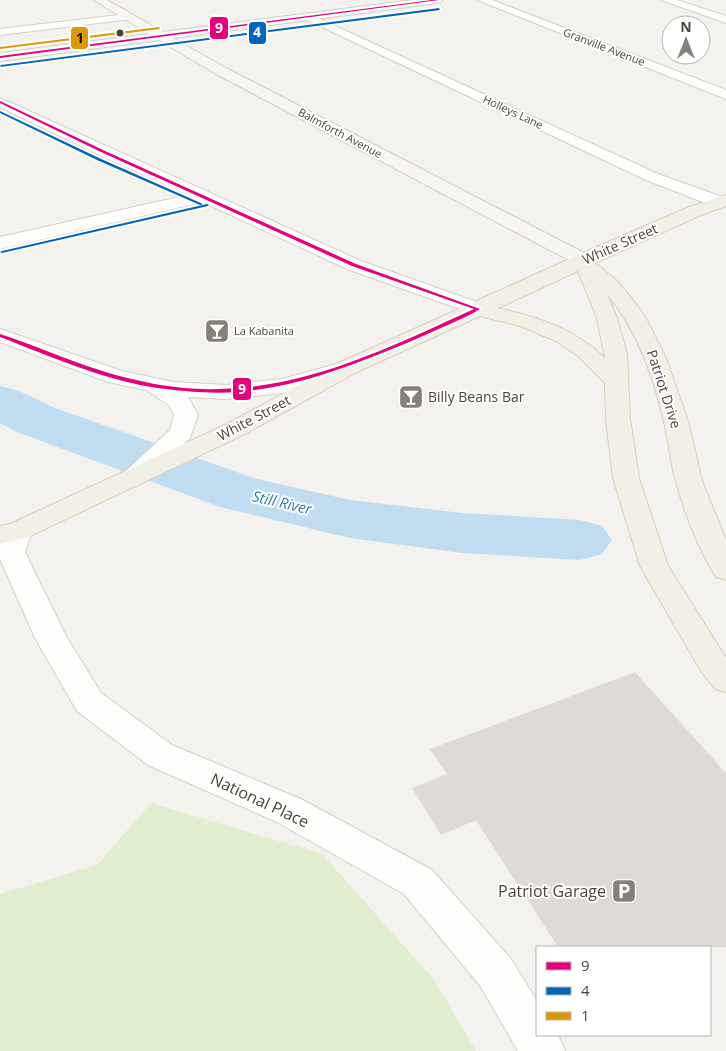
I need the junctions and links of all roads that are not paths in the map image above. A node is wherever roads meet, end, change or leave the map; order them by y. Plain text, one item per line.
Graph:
1 (100, 0) edge
2 (438, 0) edge
3 (482, 0) edge
4 (666, 0) edge
5 (311, 11) junction
6 (128, 17) junction
7 (726, 20) edge
8 (0, 32) edge
9 (160, 36) junction
10 (0, 57) edge
11 (726, 95) edge
12 (0, 102) edge
13 (205, 196) junction
14 (723, 201) edge
15 (0, 243) edge
16 (583, 260) junction
17 (478, 309) junction
18 (0, 335) edge
19 (349, 367) junction
20 (617, 382) junction
21 (152, 385) junction
22 (122, 483) junction
23 (9, 533) edge
24 (726, 570) edge
25 (726, 680) edge
26 (543, 1051) edge

1 - 6 street, Balmforth Avenue
2 - 5 street
3 - 11 street, Granville Avenue
4 - 7 street
5 - 9 street
5 - 14 street, Holleys Lane
6 - 8 street
6 - 9 street, Balmforth Avenue
9 - 10 street
9 - 16 street, Balmforth Avenue
12 - 13 street
13 - 15 street
13 - 17 street
14 - 16 main road, White Street
16 - 17 main road, White Street
16 - 20 main road
16 - 24 main road, Patriot Drive
17 - 19 main road, White Street
17 - 20 main road
18 - 21 street
19 - 21 street
19 - 22 main road, White Street
20 - 25 main road
21 - 22 street
22 - 23 main road, White Street
23 - 26 street, National Place

